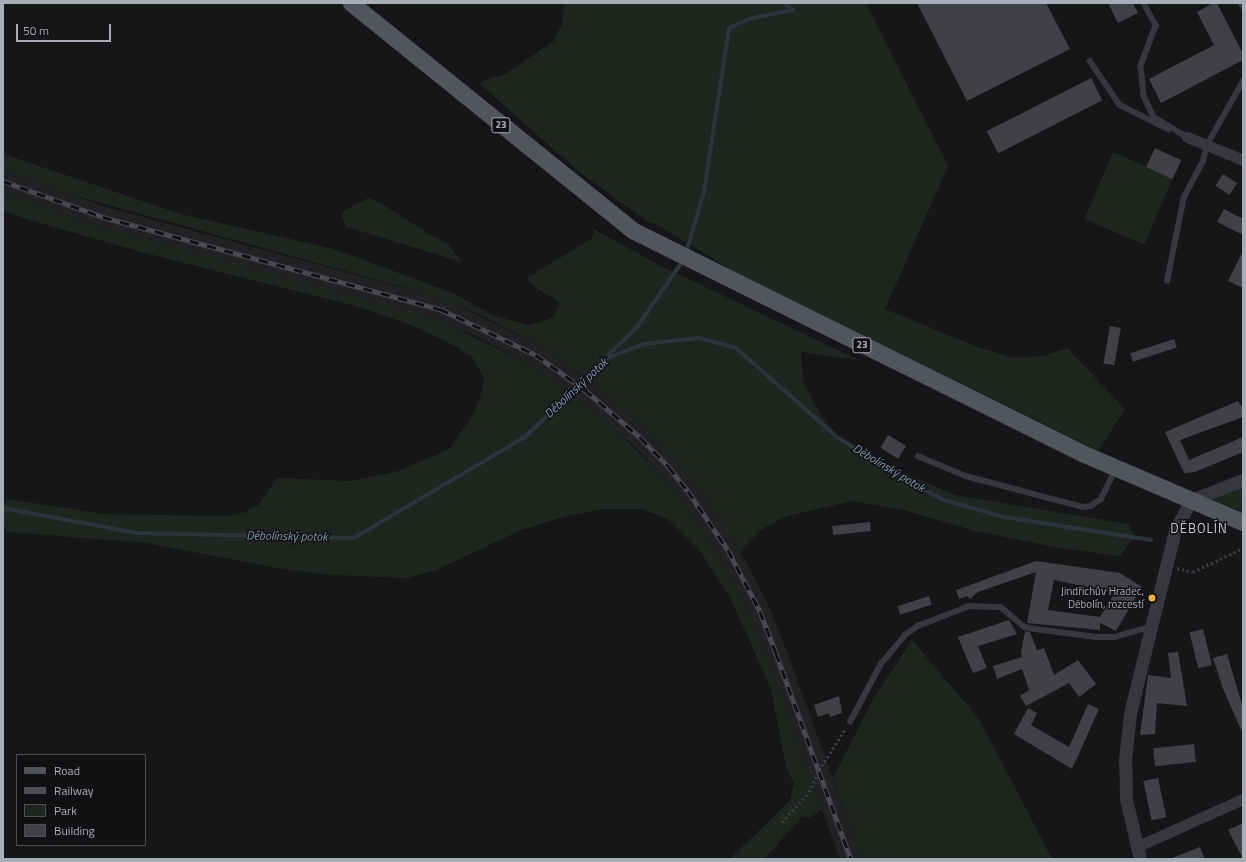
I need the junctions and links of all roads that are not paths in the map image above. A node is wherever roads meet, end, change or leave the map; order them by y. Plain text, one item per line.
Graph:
1 (352, 3) edge
2 (1144, 3) edge
3 (1241, 3) edge
4 (1243, 6) edge
5 (1090, 61) dead end
6 (1243, 81) edge
7 (1186, 137) junction
8 (1207, 145) junction
9 (1243, 160) edge
10 (1167, 281) dead end
11 (918, 456) dead end
12 (1116, 468) junction
13 (1243, 480) edge
14 (1191, 500) junction
15 (1243, 522) edge
16 (1150, 627) junction
17 (850, 722) road end
18 (1243, 799) edge
19 (1138, 853) edge

1 - 12 main road, 23
2 - 7 lane
3 - 4 lane
5 - 7 lane
6 - 8 lane
7 - 8 street
8 - 9 street
8 - 10 lane
11 - 12 lane
12 - 14 main road, 23
13 - 14 street
14 - 15 main road, 23
14 - 16 street
16 - 17 lane
16 - 19 street
18 - 19 street

